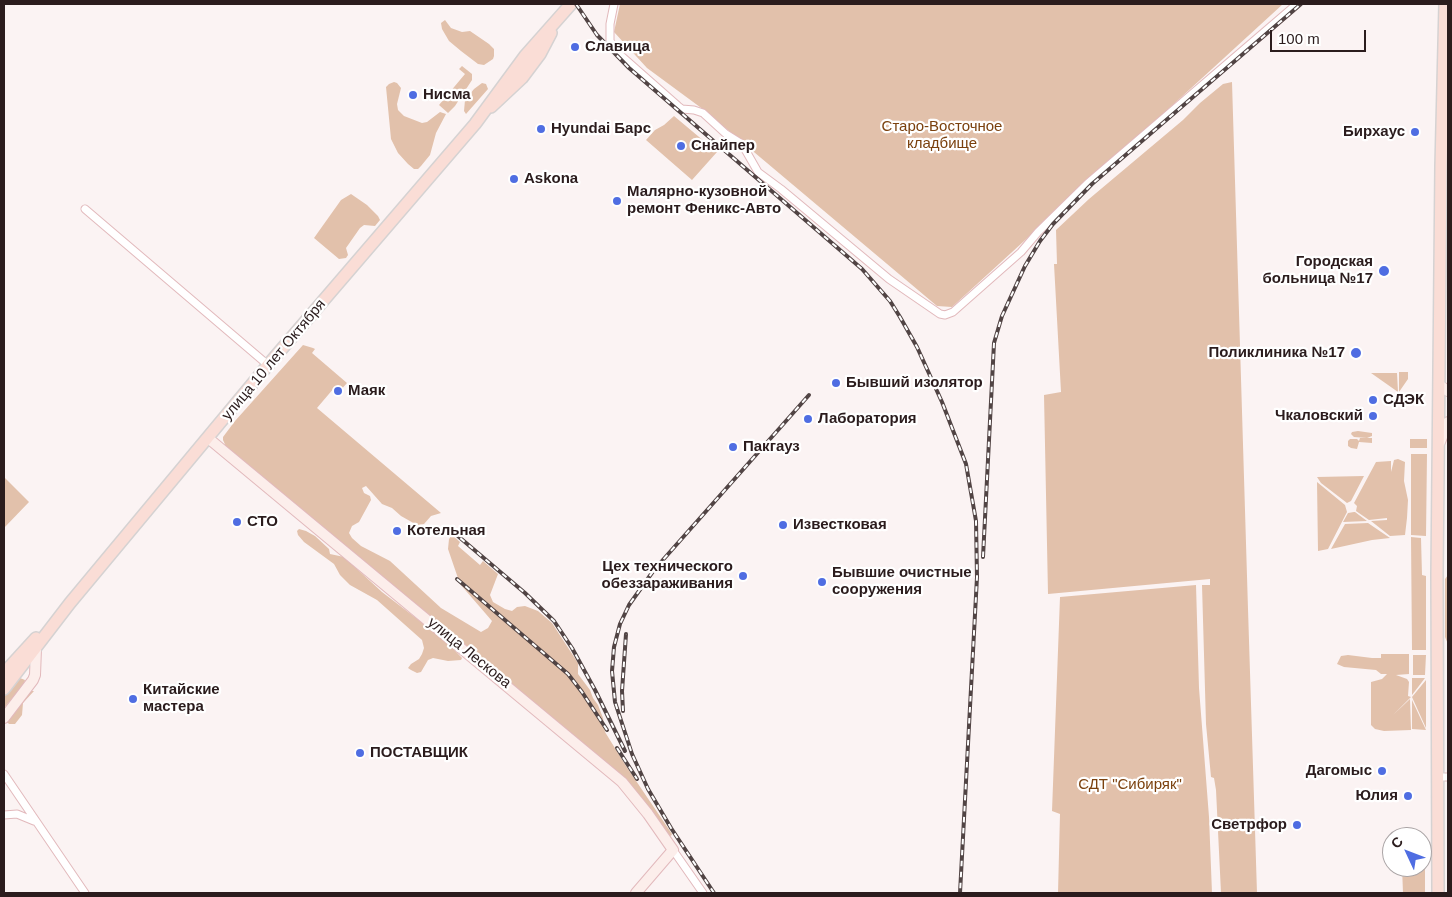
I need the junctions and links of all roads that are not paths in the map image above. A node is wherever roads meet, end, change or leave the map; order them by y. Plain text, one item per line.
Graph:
1 (571, 4) edge
2 (614, 4) edge
3 (1297, 4) edge
4 (1445, 4) edge
5 (85, 209) dead end
6 (1444, 337) edge
7 (268, 365) junction
8 (1444, 388) edge
9 (1448, 422) edge
10 (208, 438) junction
11 (1439, 446) junction
12 (67, 607) junction
13 (36, 649) junction
14 (4, 673) edge
15 (4, 689) edge
16 (4, 718) edge
17 (4, 774) edge
18 (1444, 777) edge
19 (24, 805) junction
20 (17, 814) junction
21 (4, 815) edge
22 (36, 822) junction
23 (673, 850) junction
24 (85, 893) edge
25 (636, 893) edge
26 (703, 893) edge
27 (1438, 893) edge

1 - 7 main road, улица 10 лет Октября
2 - 3 street
4 - 6 main road
5 - 7 street
6 - 8 main road
7 - 10 main road, улица 10 лет Октября
8 - 11 main road
9 - 11 main road
10 - 12 main road, улица 10 лет Октября
10 - 23 main road, улица Лескова
11 - 18 main road
12 - 13 main road, улица 10 лет Октября
12 - 14 main road, улица 10 лет Октября
13 - 15 main road, улица 10 лет Октября
13 - 16 main road
17 - 19 street
18 - 27 main road
19 - 20 street
19 - 22 street
20 - 21 street
20 - 22 street
22 - 24 street
23 - 25 main road
23 - 26 street, улица Лескова

